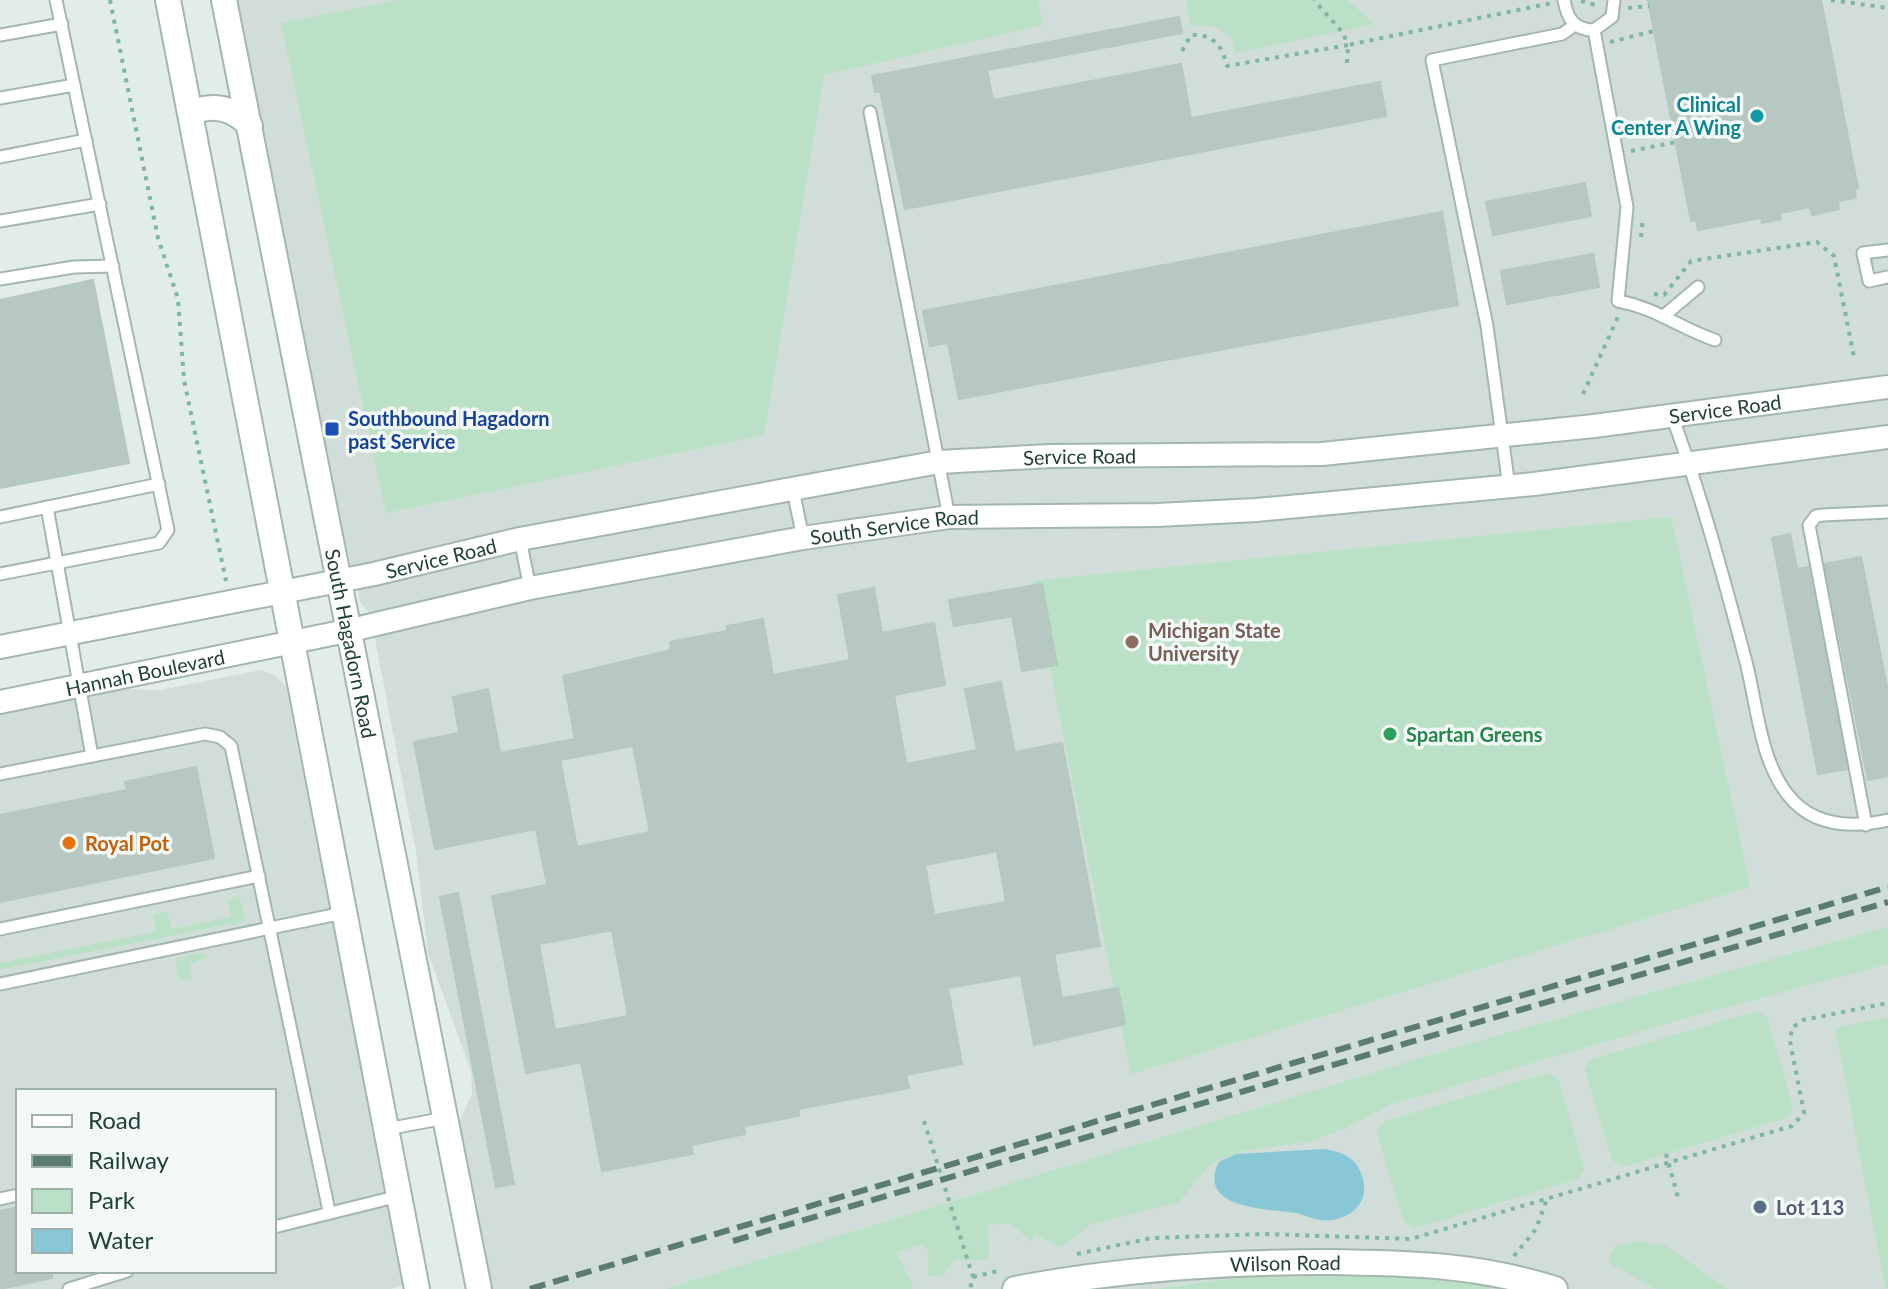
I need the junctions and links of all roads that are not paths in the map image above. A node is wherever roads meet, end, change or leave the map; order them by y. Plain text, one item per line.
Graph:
1 (56, 0) edge
2 (168, 0) edge
3 (224, 0) edge
4 (1564, 0) edge
5 (1614, 0) edge
6 (62, 24) junction
7 (1575, 25) junction
8 (1594, 30) junction
9 (0, 35) edge
10 (74, 85) junction
11 (0, 98) edge
12 (870, 112) dead end
13 (191, 113) junction
14 (250, 126) junction
15 (86, 140) junction
16 (0, 157) edge
17 (100, 204) junction
18 (0, 221) edge
19 (1888, 250) edge
20 (113, 266) junction
21 (1888, 277) edge
22 (0, 279) edge
23 (1698, 287) dead end
24 (1666, 314) junction
25 (1715, 340) dead end
26 (1888, 387) edge
27 (1672, 416) junction
28 (1499, 436) junction
29 (1888, 437) edge
30 (939, 462) junction
31 (1691, 466) junction
32 (159, 484) junction
33 (1509, 487) junction
34 (793, 490) junction
35 (47, 507) junction
36 (1888, 512) edge
37 (0, 517) edge
38 (949, 517) junction
39 (803, 538) junction
40 (520, 539) junction
41 (55, 563) junction
42 (0, 574) edge
43 (341, 579) junction
44 (530, 588) junction
45 (280, 592) junction
46 (351, 630) junction
47 (68, 634) junction
48 (290, 643) junction
49 (0, 647) edge
50 (78, 686) junction
51 (0, 702) edge
52 (92, 756) junction
53 (0, 774) edge
54 (1888, 820) edge
55 (1866, 825) junction
56 (259, 876) junction
57 (343, 913) junction
58 (0, 929) edge
59 (270, 929) junction
60 (0, 984) edge
61 (445, 1118) junction
62 (386, 1129) junction
63 (399, 1196) junction
64 (329, 1211) junction
65 (276, 1226) edge
66 (1249, 1263) junction
67 (121, 1273) edge
68 (1009, 1280) edge
69 (69, 1289) edge
70 (417, 1289) edge
71 (479, 1289) edge
72 (1109, 1289) edge
73 (1555, 1289) edge

1 - 6 lane
2 - 13 street
3 - 14 street, South Hagadorn Road
4 - 7 lane
5 - 8 lane
6 - 9 lane
6 - 10 lane
7 - 8 lane
7 - 28 lane
8 - 24 lane
10 - 11 lane
10 - 15 lane
12 - 30 lane
13 - 14 street
13 - 45 street
14 - 43 street, South Hagadorn Road
15 - 16 lane
15 - 17 lane
17 - 18 lane
17 - 20 lane
19 - 21 lane
20 - 22 lane
20 - 32 lane
23 - 24 lane
24 - 25 lane
26 - 27 street, Service Road
27 - 28 street, Service Road
27 - 31 lane
28 - 30 street, Service Road
28 - 33 lane
29 - 31 street
30 - 34 street, Service Road
30 - 38 lane
31 - 33 street
31 - 55 lane
32 - 35 lane
32 - 41 lane
33 - 38 street, South Service Road
34 - 39 lane
34 - 40 street, Service Road
35 - 37 lane
35 - 41 lane
36 - 55 lane
38 - 39 street, South Service Road
39 - 44 street, South Service Road
40 - 43 street, Service Road
40 - 44 lane
41 - 42 lane
41 - 47 lane
43 - 45 street, Service Road
43 - 46 street, South Hagadorn Road
44 - 46 street, South Service Road
45 - 47 street
45 - 48 street
46 - 48 street, South Service Road
46 - 61 street, South Hagadorn Road
47 - 49 street
47 - 50 lane
48 - 50 street, Hannah Boulevard
48 - 57 street
50 - 51 street, Hannah Boulevard
50 - 52 lane
52 - 53 lane
52 - 56 lane
54 - 55 lane
56 - 58 lane
56 - 59 lane
57 - 59 lane
57 - 62 street
59 - 60 lane
59 - 64 lane
61 - 62 lane
61 - 71 street, South Hagadorn Road
62 - 63 street
63 - 64 lane
63 - 70 street
64 - 65 lane
66 - 68 street, Wilson Road
66 - 72 street
66 - 73 street, Wilson Road
67 - 69 lane

